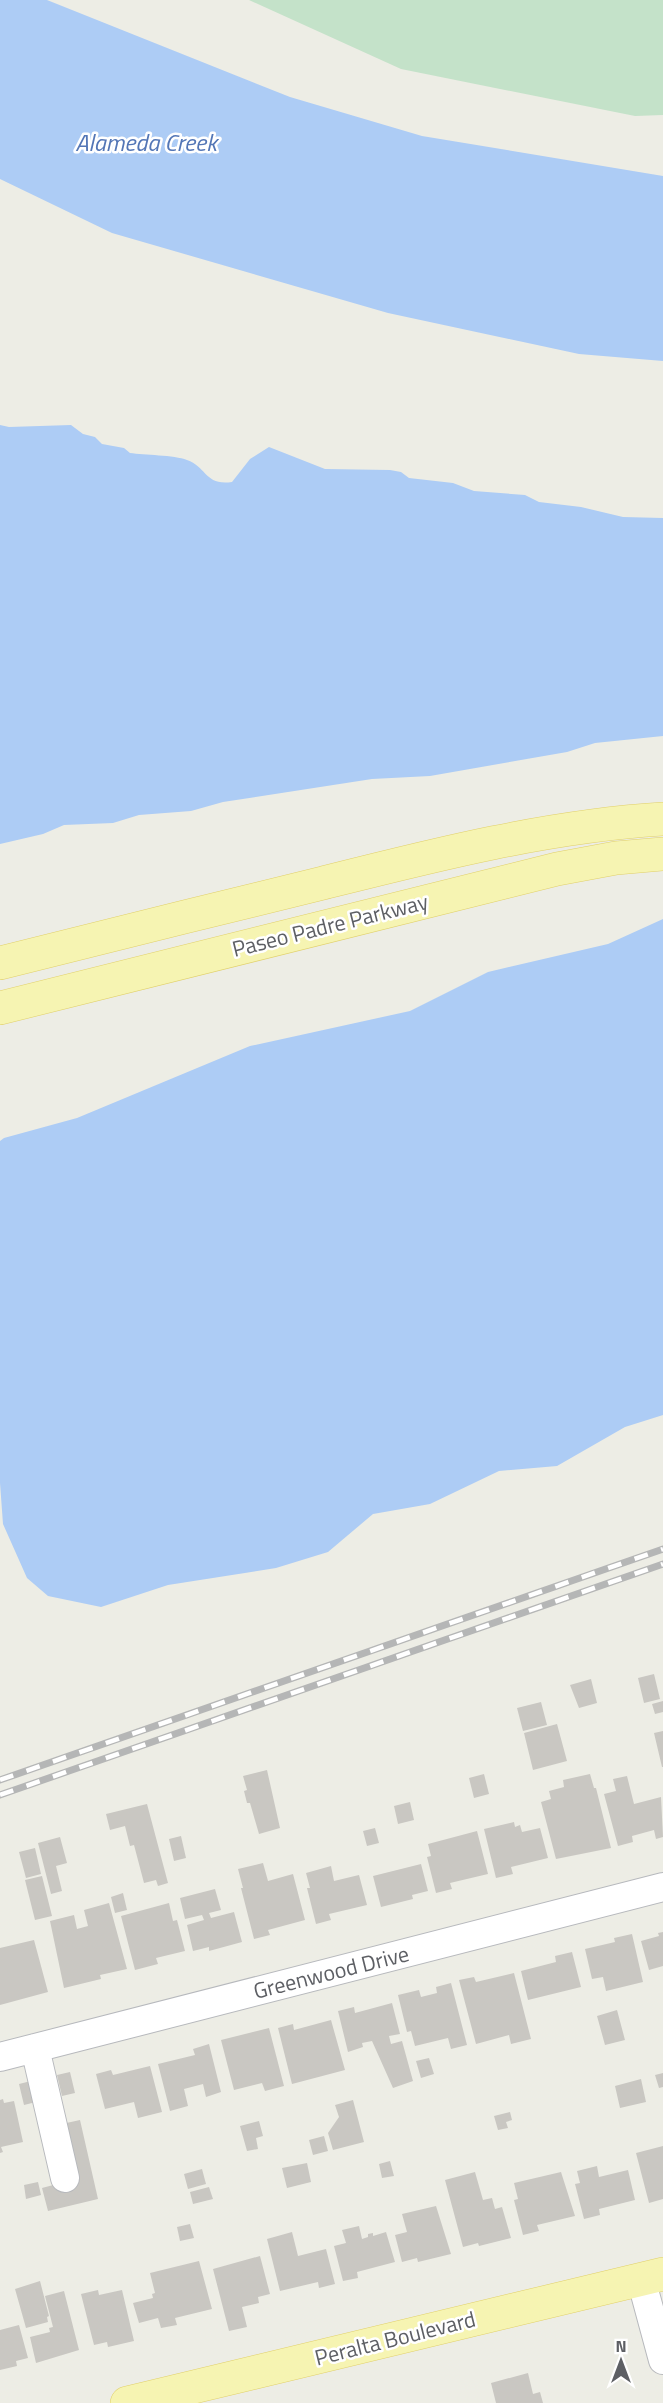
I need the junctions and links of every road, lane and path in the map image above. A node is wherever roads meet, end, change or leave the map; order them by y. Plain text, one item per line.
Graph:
1 (663, 819) edge
2 (663, 854) edge
3 (0, 963) edge
4 (0, 1008) edge
5 (663, 1887) edge
6 (35, 2048) junction
7 (0, 2057) edge
8 (65, 2178) dead end
9 (652, 2277) edge
10 (663, 2360) edge
11 (127, 2403) edge

1 - 3 main road, Paseo Padre Parkway
2 - 4 main road, Paseo Padre Parkway
5 - 6 street, Greenwood Drive
6 - 7 street, Greenwood Drive
6 - 8 street
9 - 10 street
9 - 11 main road, Peralta Boulevard

